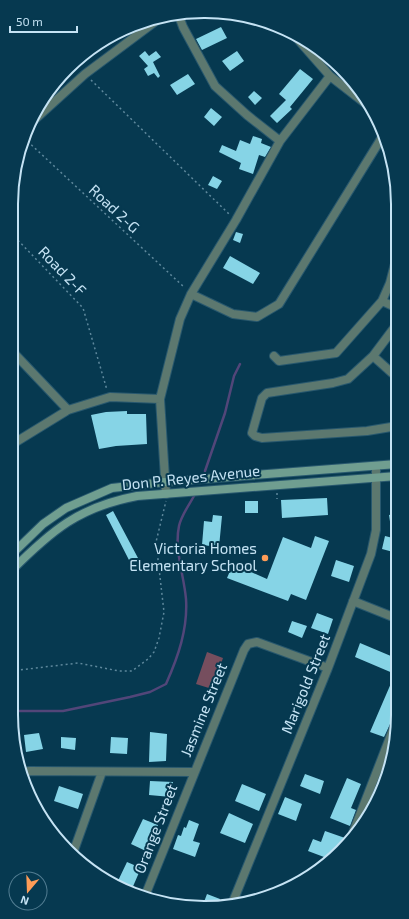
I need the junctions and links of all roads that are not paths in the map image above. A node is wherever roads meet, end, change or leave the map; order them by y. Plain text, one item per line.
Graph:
1 (180, 20) edge
2 (148, 27) edge
3 (304, 47) edge
4 (330, 76) junction
5 (356, 96) edge
6 (42, 113) edge
7 (280, 141) junction
8 (380, 141) edge
9 (391, 279) edge
10 (191, 294) junction
11 (382, 301) junction
12 (391, 305) edge
13 (391, 332) edge
14 (274, 356) dead end
15 (373, 356) junction
16 (18, 357) edge
17 (391, 372) edge
18 (160, 399) junction
19 (68, 410) junction
20 (391, 427) edge
21 (18, 441) edge
22 (391, 465) edge
23 (376, 466) junction
24 (391, 477) edge
25 (376, 479) junction
26 (165, 482) junction
27 (166, 494) junction
28 (18, 548) edge
29 (18, 564) edge
30 (353, 601) junction
31 (391, 616) edge
32 (328, 668) junction
33 (389, 741) edge
34 (27, 772) edge
35 (102, 772) junction
36 (194, 772) junction
37 (357, 821) edge
38 (75, 848) edge
39 (147, 892) edge
40 (234, 898) edge

1 - 7 street
2 - 6 street
3 - 4 street
4 - 5 street
4 - 7 street
7 - 10 street
8 - 10 street
9 - 11 street
10 - 18 street
11 - 12 street
11 - 14 street
13 - 15 street
15 - 17 street
15 - 20 street
16 - 19 street
18 - 19 street
18 - 26 street
19 - 21 street
22 - 23 street, Don P. Reyes Avenue
23 - 25 street, Marigold Street
23 - 26 street, Don P. Reyes Avenue
24 - 25 street, Don P. Reyes Avenue
25 - 27 street, Don P. Reyes Avenue
25 - 30 street, Marigold Street
26 - 27 street
26 - 28 street, Don P. Reyes Avenue
27 - 29 street, Don P. Reyes Avenue
30 - 31 street
30 - 32 street, Marigold Street
32 - 36 street, Jasmine Street
32 - 40 street, Marigold Street
33 - 37 street
34 - 35 street, Jasmine Street
35 - 36 street, Jasmine Street
35 - 38 street
36 - 39 street, Orange Street

